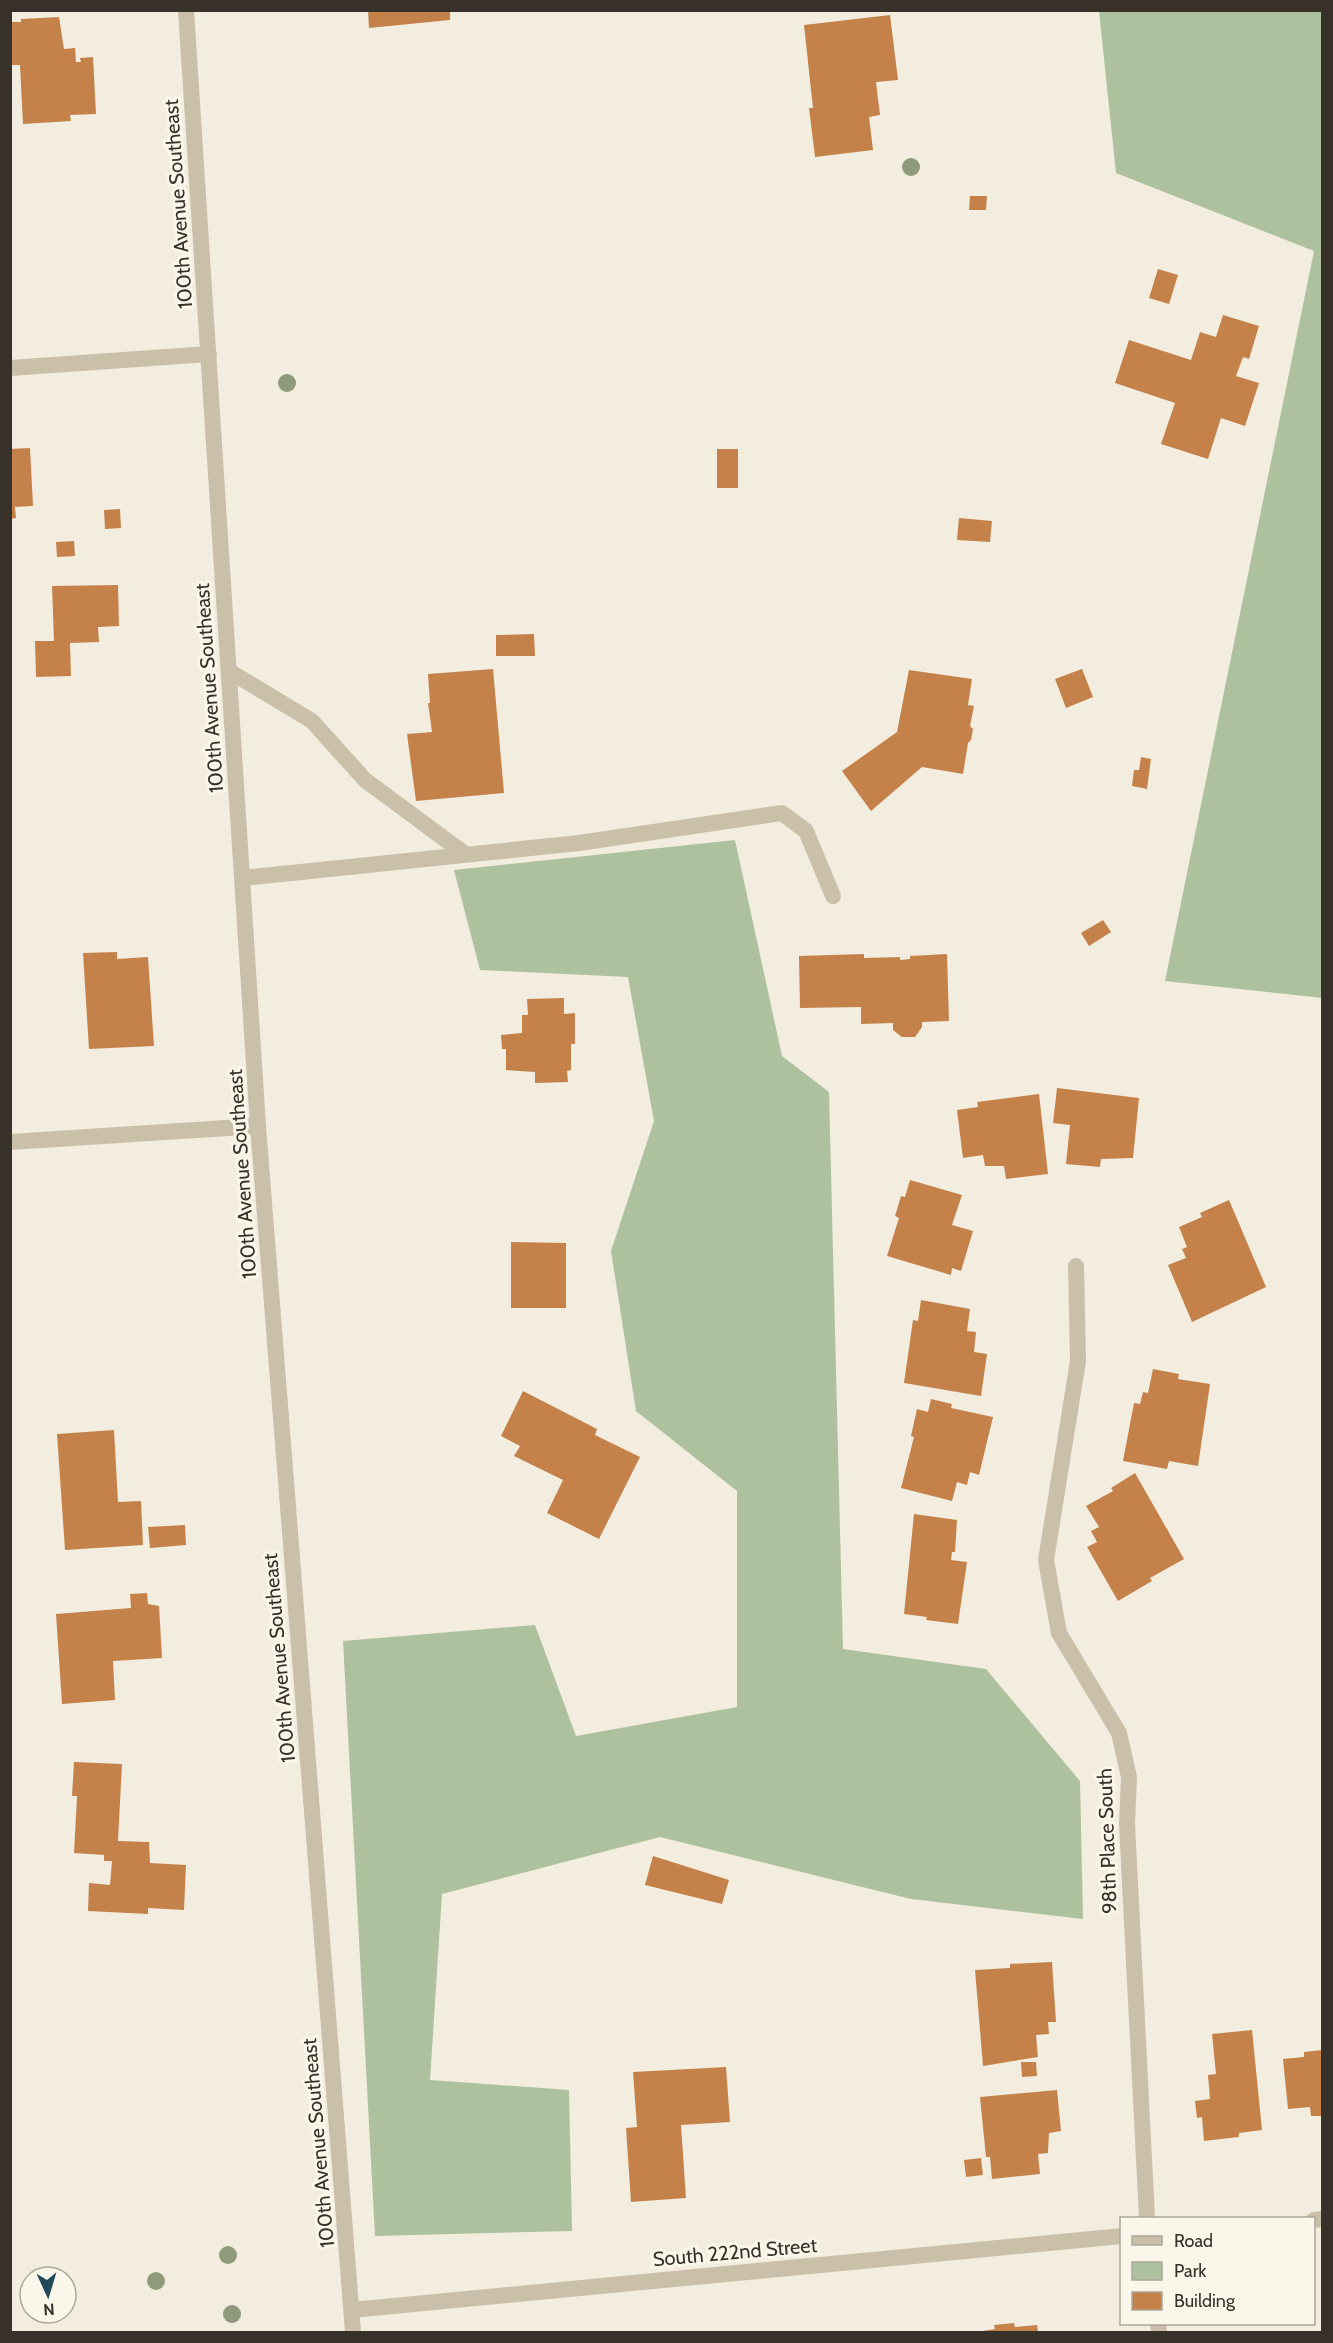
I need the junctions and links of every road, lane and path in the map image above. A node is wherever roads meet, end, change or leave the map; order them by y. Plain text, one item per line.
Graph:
1 (186, 10) edge
2 (209, 354) junction
3 (10, 368) edge
4 (229, 671) junction
5 (465, 854) junction
6 (243, 878) junction
7 (833, 896) dead end
8 (258, 1126) junction
9 (10, 1142) edge
10 (1076, 1266) dead end
11 (1147, 2217) edge
12 (1120, 2236) edge
13 (352, 2310) junction
14 (353, 2332) edge

1 - 2 street, 100th Avenue Southeast
2 - 3 street
2 - 4 street, 100th Avenue Southeast
4 - 5 street
4 - 6 street, 100th Avenue Southeast
5 - 6 street
5 - 7 street
6 - 8 street, 100th Avenue Southeast
8 - 9 street
8 - 13 street, 100th Avenue Southeast
10 - 11 street, 98th Place South
12 - 13 street, South 222nd Street
13 - 14 street, 100th Avenue Southeast

